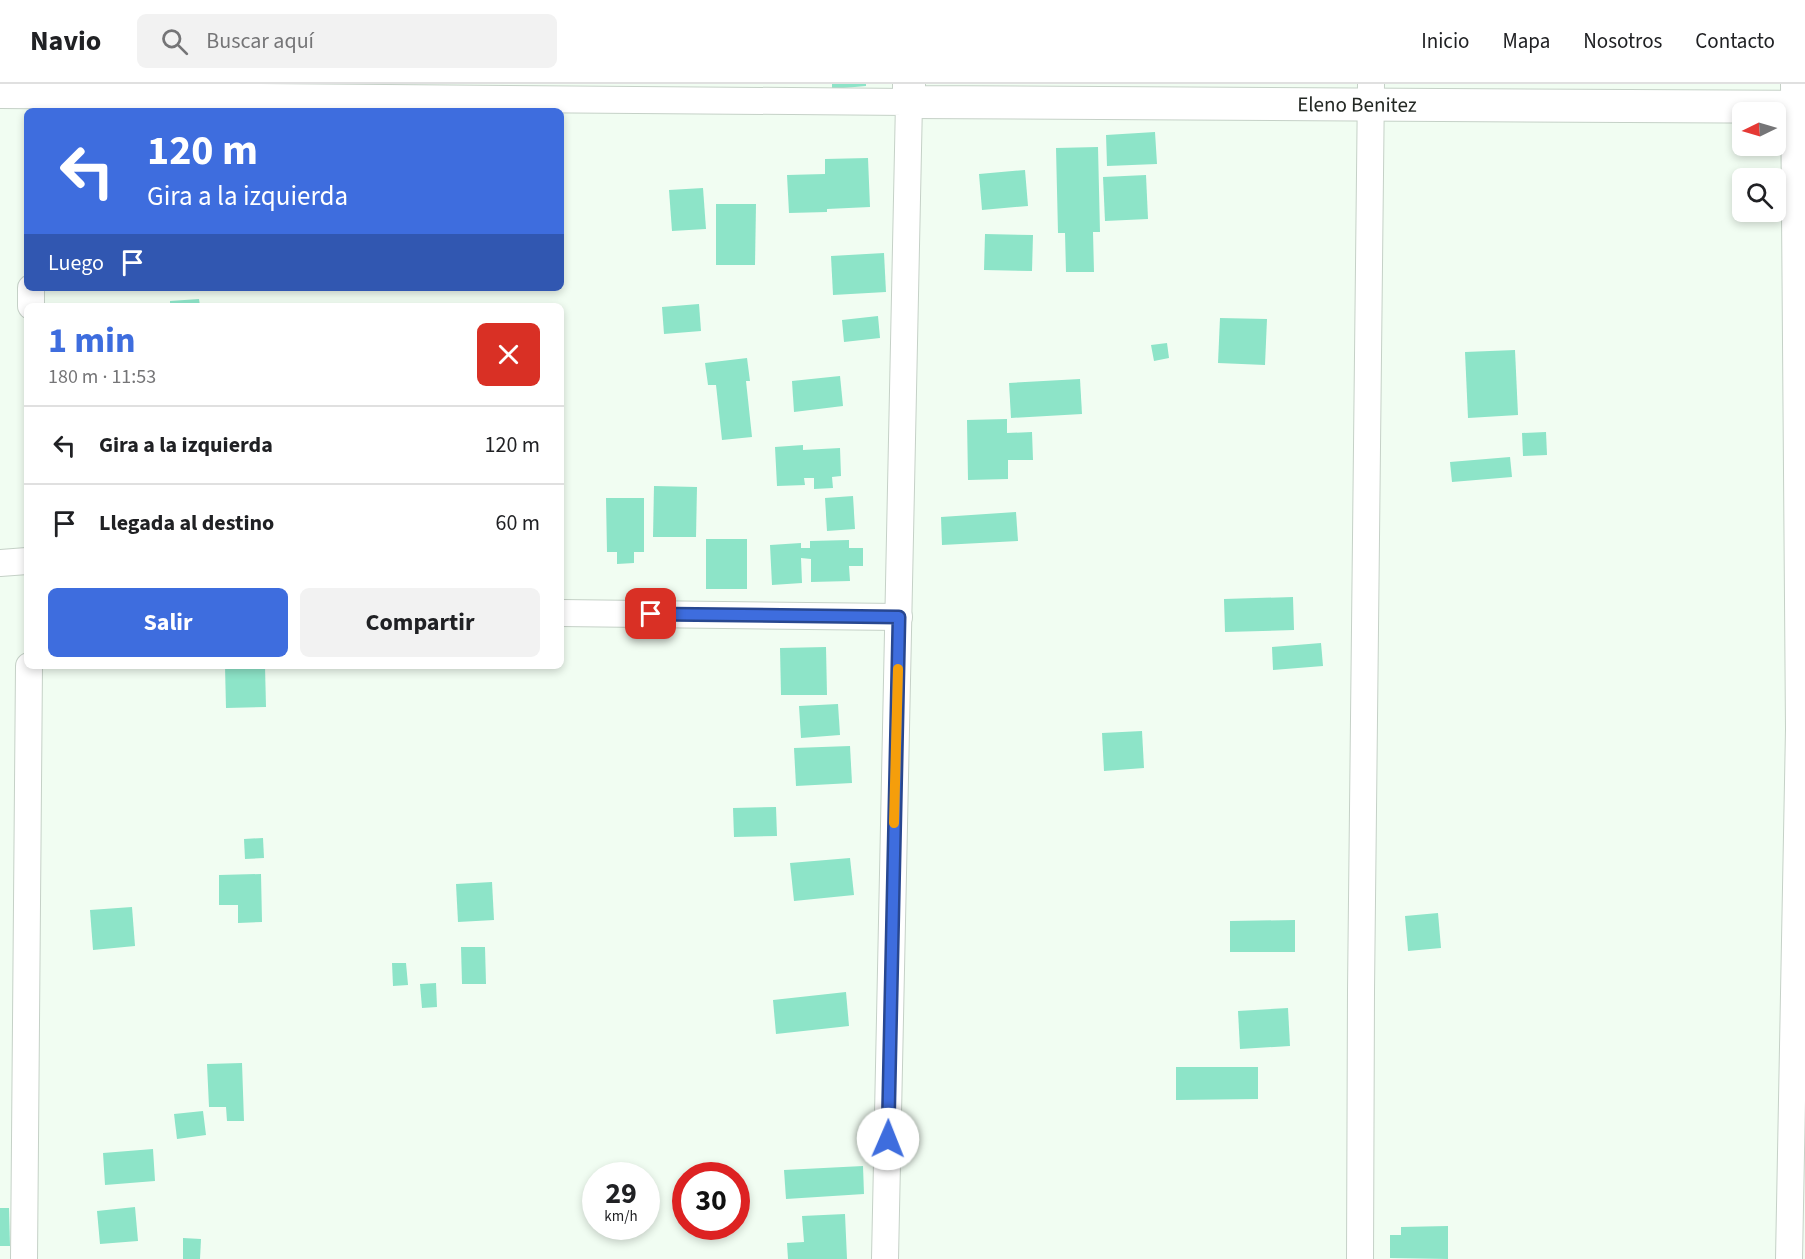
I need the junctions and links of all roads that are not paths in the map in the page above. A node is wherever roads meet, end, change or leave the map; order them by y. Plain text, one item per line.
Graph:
1 (277, 90) edge
2 (909, 93) edge
3 (1371, 94) edge
4 (0, 95) edge
5 (1797, 99) edge
6 (32, 103) edge
7 (24, 561) edge
8 (0, 563) edge
9 (564, 613) edge
10 (899, 617) junction
11 (28, 669) edge
12 (24, 1259) edge
13 (885, 1259) edge
14 (1360, 1259) edge
15 (1789, 1259) edge

1 - 2 street
1 - 6 street
2 - 3 street, Eleno Benitez
2 - 10 street
3 - 5 street, Eleno Benitez
3 - 14 street
4 - 6 street
5 - 15 street
7 - 8 street
9 - 10 street
10 - 13 street
11 - 12 street

